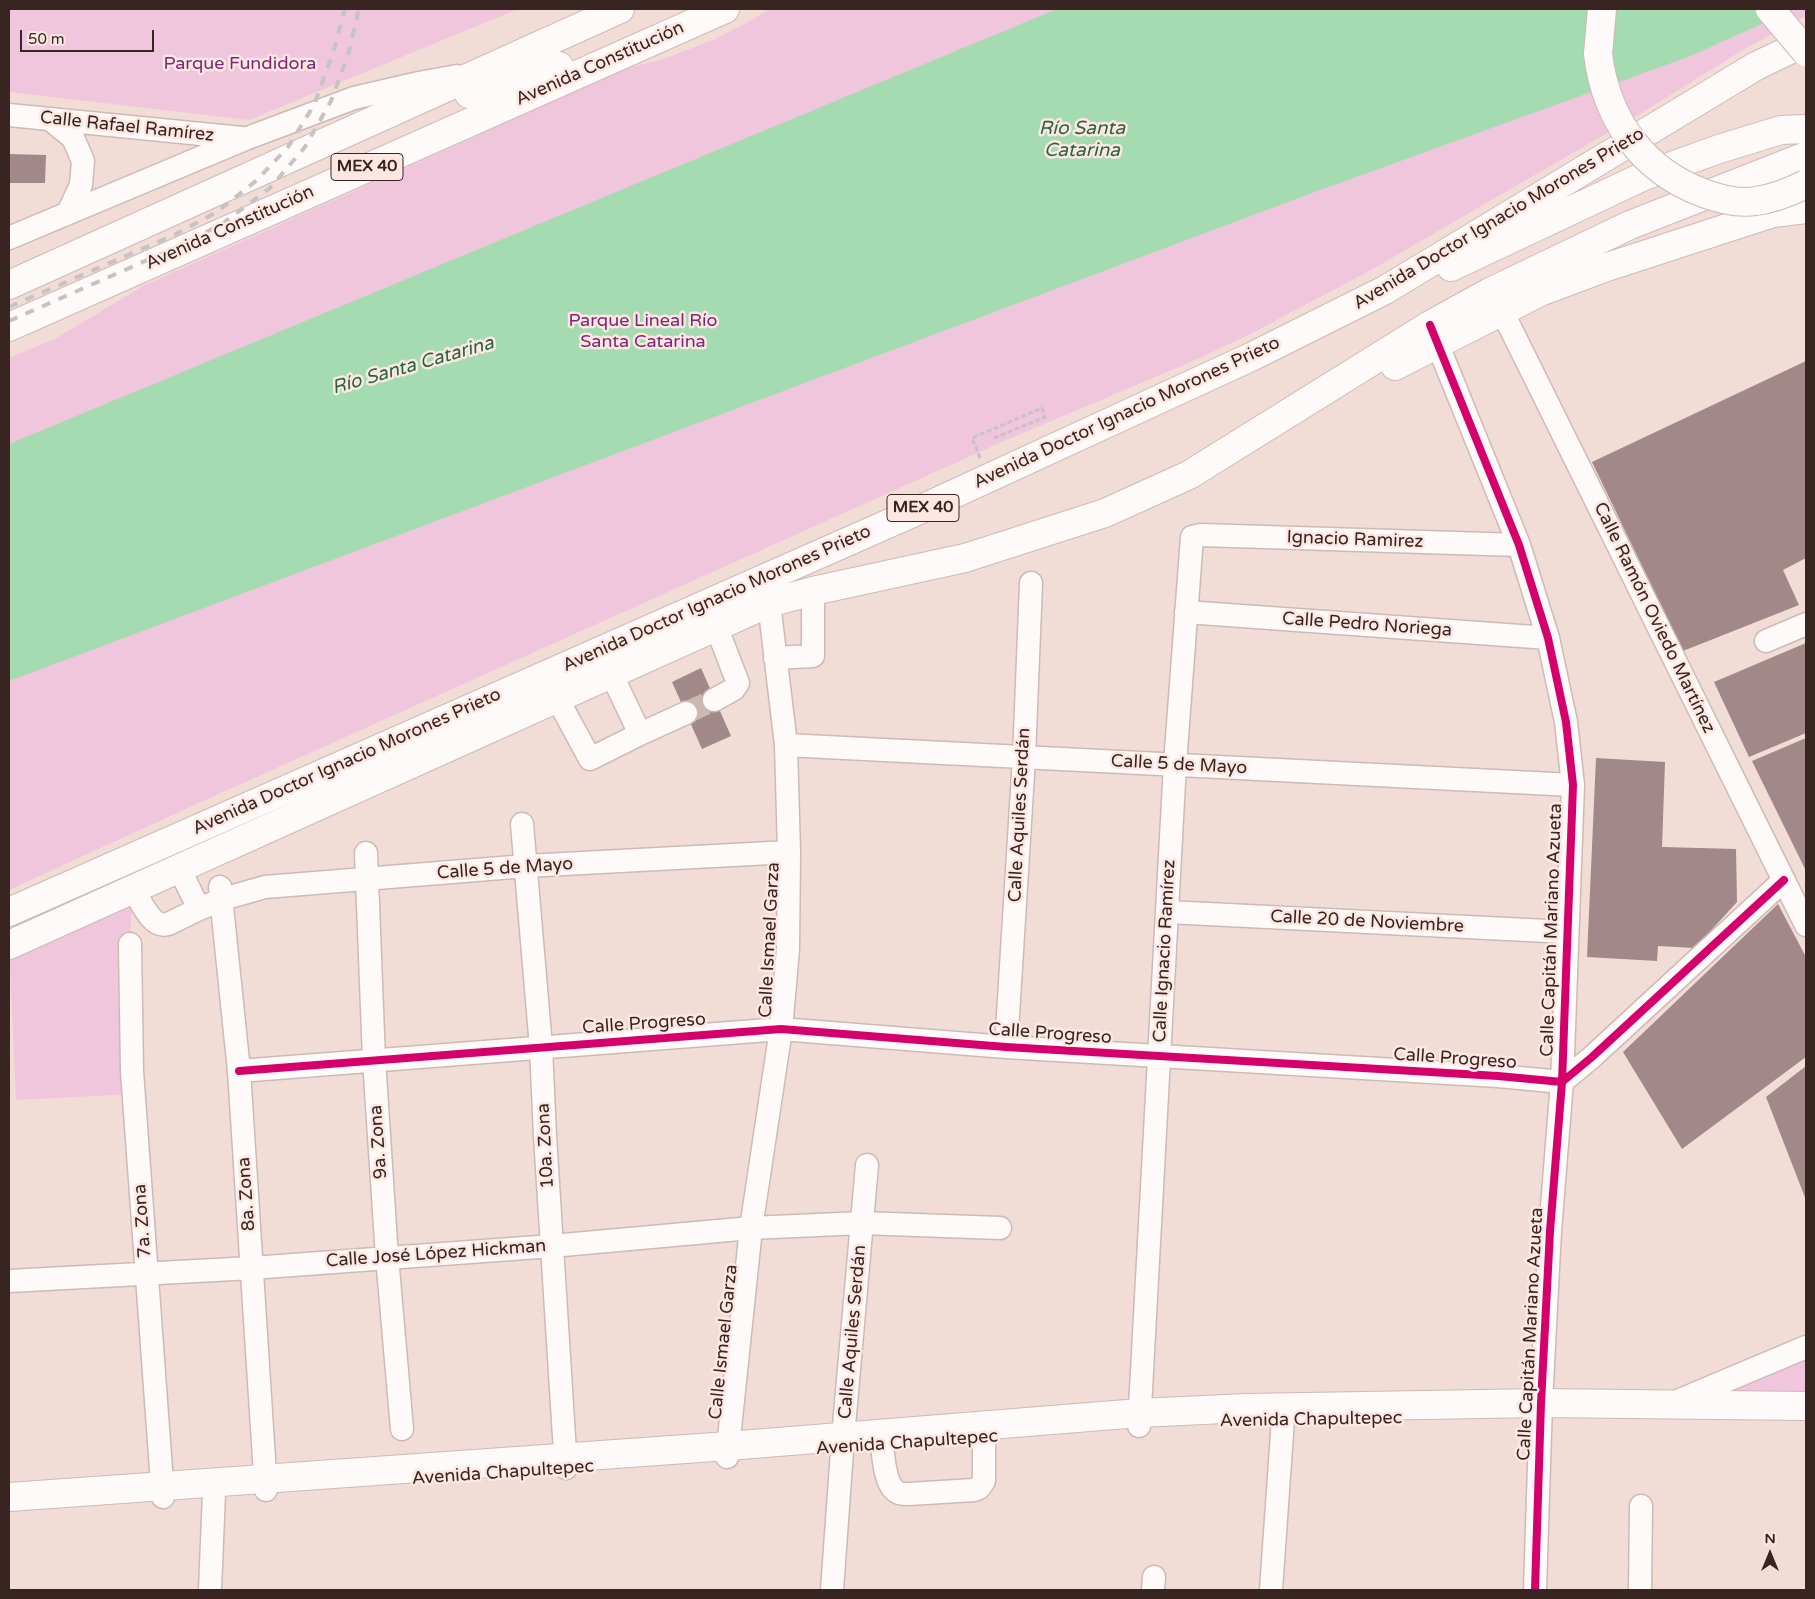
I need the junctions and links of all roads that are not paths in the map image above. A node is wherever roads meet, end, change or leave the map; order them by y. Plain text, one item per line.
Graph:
1 (620, 9) edge
2 (726, 9) edge
3 (1602, 9) edge
4 (1770, 9) edge
5 (690, 25) junction
6 (1806, 42) edge
7 (1806, 52) edge
8 (483, 72) junction
9 (9, 115) edge
10 (51, 120) junction
11 (1793, 130) edge
12 (352, 131) junction
13 (245, 139) junction
14 (1806, 156) edge
15 (1806, 184) edge
16 (1806, 209) edge
17 (68, 213) junction
18 (9, 238) edge
19 (9, 285) edge
20 (1386, 290) junction
21 (1502, 311) junction
22 (9, 327) edge
23 (1434, 334) junction
24 (918, 511) junction
25 (1192, 537) joint
26 (1518, 546) junction
27 (1031, 583) dead end
28 (813, 591) junction
29 (769, 603) junction
30 (1186, 612) junction
31 (1806, 624) edge
32 (716, 626) junction
33 (1548, 638) junction
34 (1766, 641) dead end
35 (775, 658) junction
36 (611, 673) junction
37 (557, 698) junction
38 (714, 700) tunnel mouth
39 (686, 713) tunnel mouth
40 (640, 734) junction
41 (786, 745) junction
42 (1024, 758) junction
43 (1175, 764) junction
44 (1573, 785) junction
45 (522, 824) dead end
46 (789, 852) junction
47 (366, 853) dead end
48 (526, 866) junction
49 (179, 868) junction
50 (367, 879) junction
51 (1784, 880) junction
52 (133, 889) junction
53 (222, 893) junction
54 (199, 908) junction
55 (1803, 911) edge
56 (9, 912) edge
57 (1168, 912) junction
58 (1567, 932) junction
59 (130, 944) dead end
60 (9, 945) edge
61 (781, 1029) junction
62 (541, 1047) junction
63 (1006, 1047) junction
64 (1159, 1056) junction
65 (374, 1060) junction
66 (238, 1071) junction
67 (1562, 1082) junction
68 (867, 1165) dead end
69 (862, 1224) junction
70 (751, 1228) junction
71 (1000, 1228) dead end
72 (552, 1246) junction
73 (386, 1258) junction
74 (252, 1268) junction
75 (146, 1273) junction
76 (9, 1281) edge
77 (1806, 1347) edge
78 (1806, 1406) edge
79 (1540, 1410) junction
80 (1662, 1411) junction
81 (1283, 1413) junction
82 (1139, 1419) junction
83 (1806, 1419) edge
84 (402, 1429) dead end
85 (984, 1431) junction
86 (881, 1440) junction
87 (843, 1443) junction
88 (728, 1451) junction
89 (566, 1462) junction
90 (265, 1484) junction
91 (163, 1491) junction
92 (214, 1493) junction
93 (9, 1497) edge
94 (1641, 1506) dead end
95 (9, 1508) edge
96 (210, 1590) edge
97 (832, 1590) edge
98 (1271, 1590) edge
99 (1534, 1590) edge
100 (1640, 1590) edge

1 - 8 main road, MEX 40
2 - 5 main road, Avenida Constitución / MEX 40
3 - 15 main road, bridge
4 - 7 main road, bridge
5 - 12 main road
5 - 22 main road, Avenida Constitución / MEX 40
6 - 20 main road, Avenida Doctor Ignacio Morones Prieto / MEX 40
8 - 12 main road, MEX 40
8 - 13 street
9 - 10 street, Calle Rafael Ramírez
10 - 13 street, Calle Rafael Ramírez
10 - 17 street
11 - 20 main road
12 - 19 main road, MEX 40
13 - 17 street
14 - 23 main road
16 - 21 main road
17 - 18 street
20 - 24 main road, Avenida Doctor Ignacio Morones Prieto / MEX 40
21 - 23 main road
21 - 51 street, Calle Ramón Oviedo Martínez
23 - 26 street, Calle Capitán Mariano Azueta
23 - 28 main road, Avenida Doctor Ignacio Morones Prieto
24 - 28 main road
24 - 56 main road, Avenida Doctor Ignacio Morones Prieto / MEX 40
25 - 26 street, Ignacio Ramirez
25 - 30 street, Calle Ignacio Ramírez
26 - 33 street, Calle Capitán Mariano Azueta
27 - 42 street, Calle Aquiles Serdán
28 - 29 main road, Avenida Doctor Ignacio Morones Prieto
28 - 35 street
29 - 32 main road, Avenida Doctor Ignacio Morones Prieto
29 - 35 street, Calle Ismael Garza
30 - 33 street, Calle Pedro Noriega
30 - 43 street, Calle Ignacio Ramírez
31 - 34 street
32 - 36 main road, Avenida Doctor Ignacio Morones Prieto
32 - 38 street
33 - 44 street, Calle Capitán Mariano Azueta
35 - 41 street, Calle Ismael Garza
36 - 37 main road, Avenida Doctor Ignacio Morones Prieto
36 - 40 street
37 - 40 street
37 - 49 main road, Avenida Doctor Ignacio Morones Prieto
39 - 40 street
41 - 42 street, Calle 5 de Mayo
41 - 46 street, Calle Ismael Garza
42 - 43 street, Calle 5 de Mayo
42 - 63 street, Calle Aquiles Serdán
43 - 44 street, Calle 5 de Mayo
43 - 57 street, Calle Ignacio Ramírez
44 - 58 street, Calle Capitán Mariano Azueta
45 - 48 street, 10a. Zona
46 - 48 street, Calle 5 de Mayo
46 - 61 street, Calle Ismael Garza
47 - 50 street, 9a. Zona
48 - 50 street, Calle 5 de Mayo
48 - 62 street, 10a. Zona
49 - 52 main road, Avenida Doctor Ignacio Morones Prieto
49 - 54 street
50 - 53 street, Calle 5 de Mayo
50 - 65 street, 9a. Zona
51 - 55 street, Calle Ramón Oviedo Martínez
51 - 67 street
52 - 54 street, Calle 5 de Mayo
52 - 60 main road, Avenida Doctor Ignacio Morones Prieto
53 - 54 street, Calle 5 de Mayo
53 - 66 street, 8a. Zona
57 - 58 street, Calle 20 de Noviembre
57 - 64 street, Calle Ignacio Ramírez
58 - 67 street, Calle Capitán Mariano Azueta
59 - 75 street, 7a. Zona
61 - 62 street, Calle Progreso
61 - 63 street, Calle Progreso
61 - 70 street, Calle Ismael Garza
62 - 65 street, Calle Progreso
62 - 72 street, 10a. Zona
63 - 64 street, Calle Progreso
64 - 67 street, Calle Progreso
64 - 82 street, Calle Ignacio Ramírez
65 - 66 street, Calle Progreso
65 - 73 street, 9a. Zona
66 - 74 street, 8a. Zona
67 - 79 street, Calle Capitán Mariano Azueta
68 - 69 street, Calle Aquiles Serdán
69 - 70 street, Calle José López Hickman
69 - 71 street, Calle José López Hickman
69 - 87 street, Calle Aquiles Serdán
70 - 72 street, Calle José López Hickman
70 - 88 street, Calle Ismael Garza
72 - 73 street, Calle José López Hickman
72 - 89 street, 10a. Zona
73 - 74 street, Calle José López Hickman
73 - 84 street, 9a. Zona
74 - 75 street, Calle José López Hickman
74 - 90 street, 8a. Zona
75 - 76 street, Calle José López Hickman
75 - 91 street, 7a. Zona
77 - 80 street
78 - 80 main road
79 - 80 main road, Avenida Chapultepec
79 - 81 main road, Avenida Chapultepec
79 - 99 street, Calle Capitán Mariano Azueta
80 - 83 main road, Avenida Chapultepec
81 - 82 main road, Avenida Chapultepec
81 - 98 street
82 - 85 main road, Avenida Chapultepec
85 - 86 main road, Avenida Chapultepec
85 - 86 street
86 - 87 main road, Avenida Chapultepec
87 - 88 main road, Avenida Chapultepec
87 - 97 street, Calle Aquiles Serdán
88 - 89 main road, Avenida Chapultepec
89 - 90 main road, Avenida Chapultepec
90 - 91 main road
90 - 92 main road, Avenida Chapultepec
91 - 92 main road, Avenida Chapultepec
91 - 93 main road
91 - 95 main road, Avenida Chapultepec
92 - 96 street
94 - 100 street

